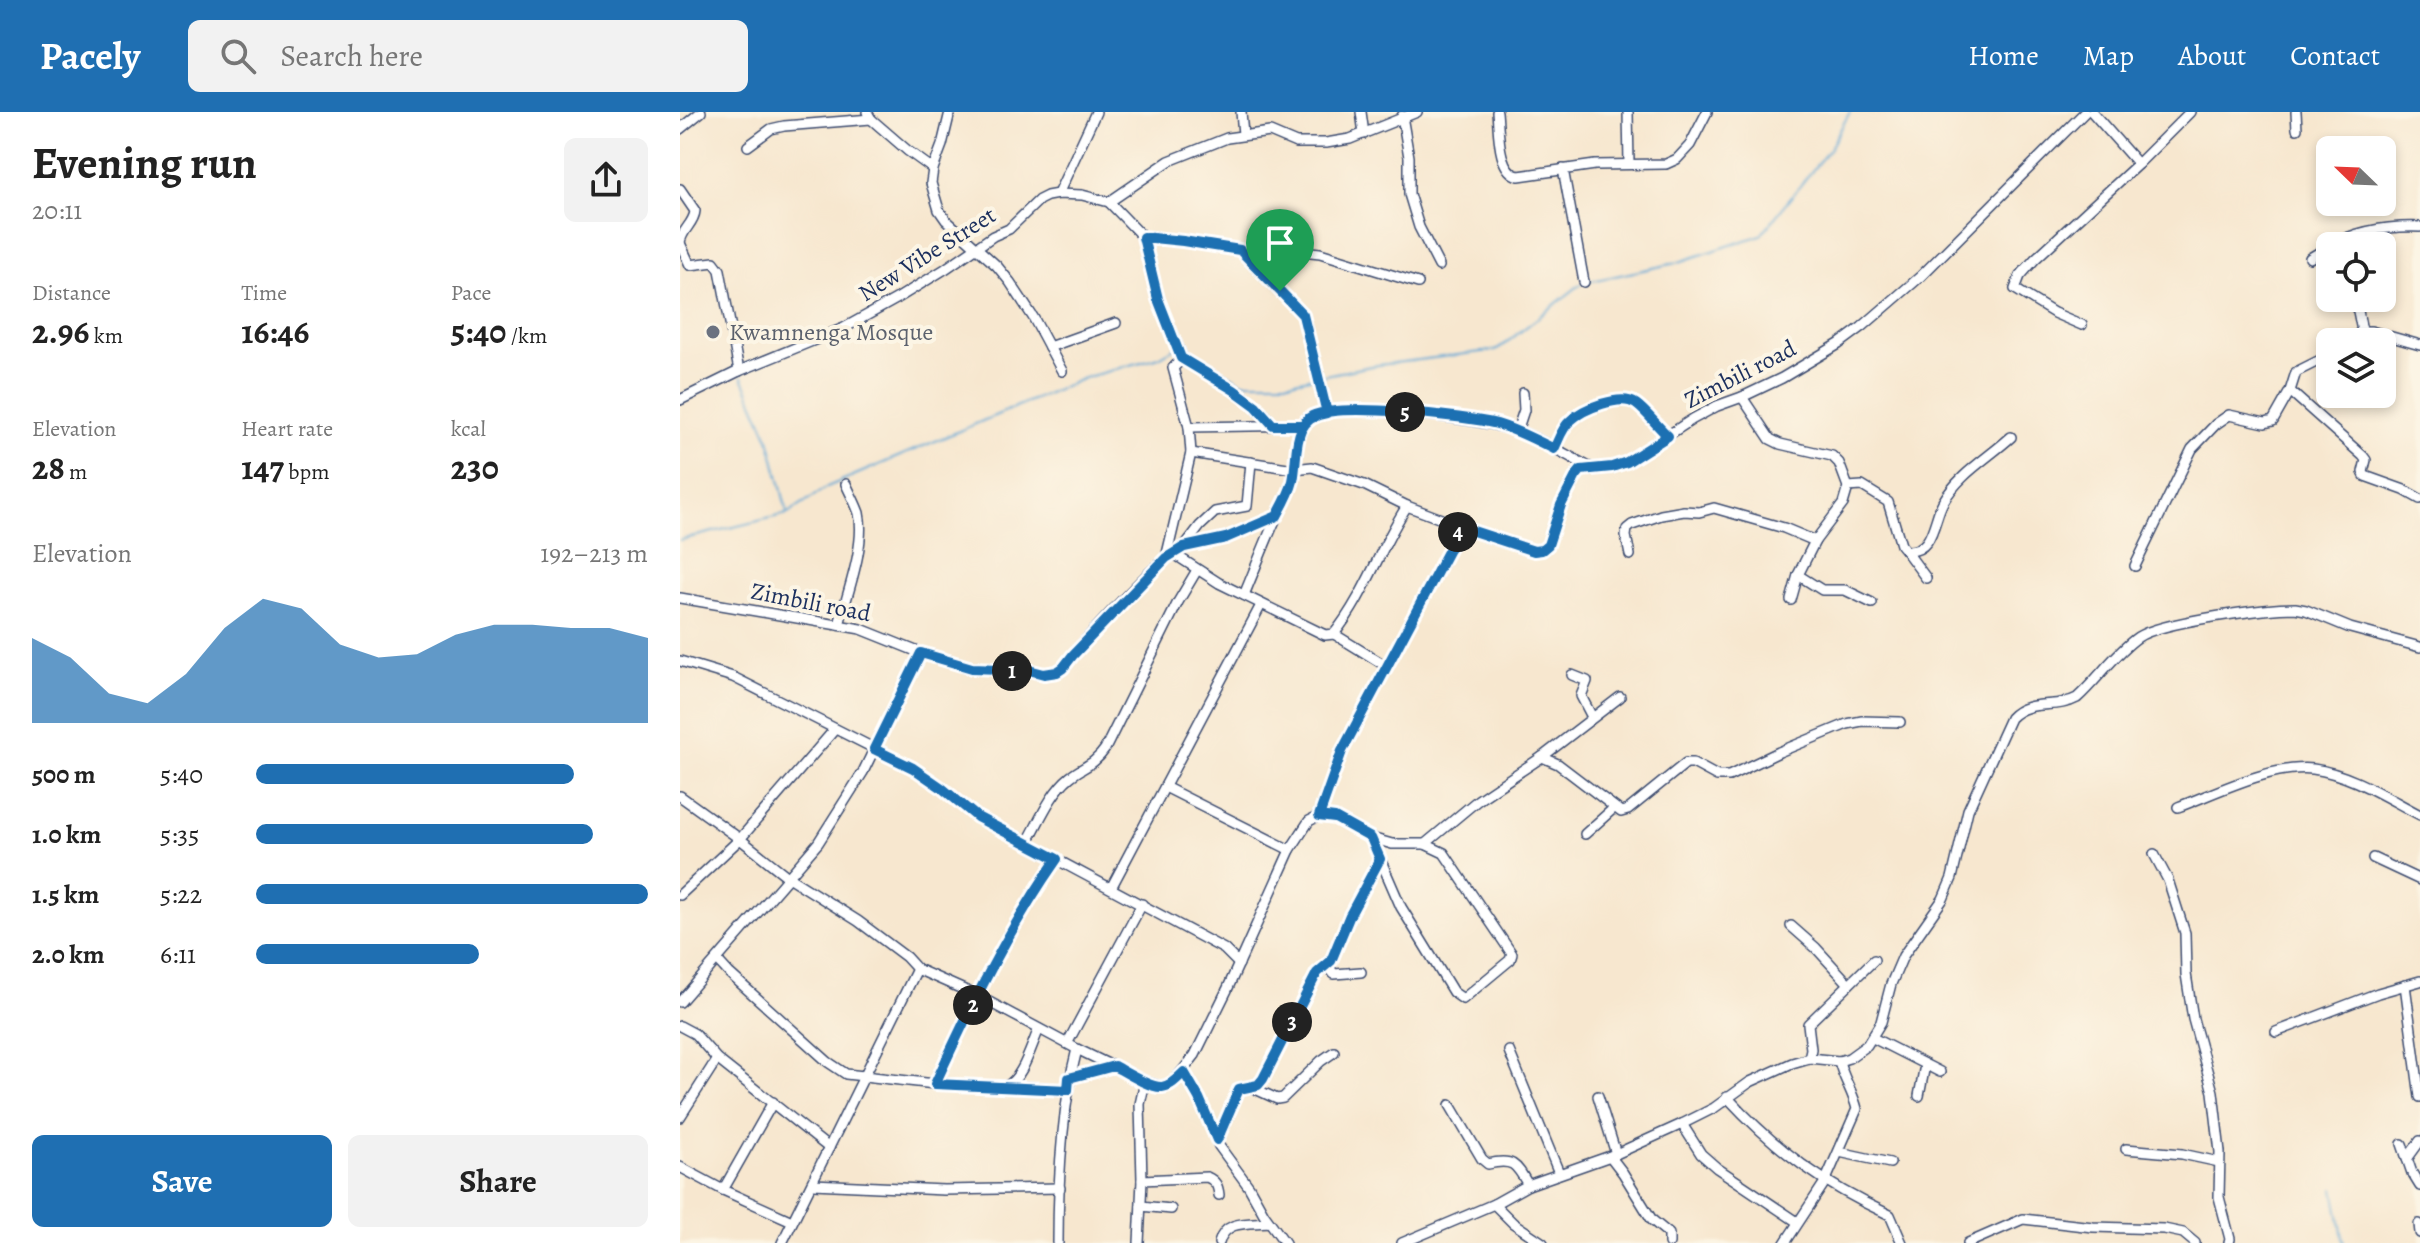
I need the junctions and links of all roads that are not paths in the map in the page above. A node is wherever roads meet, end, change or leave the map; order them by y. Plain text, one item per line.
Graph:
1 (701, 112) edge
2 (950, 112) edge
3 (1096, 112) edge
4 (1241, 112) edge
5 (1361, 112) edge
6 (1417, 112) edge
7 (1497, 112) edge
8 (1628, 112) edge
9 (1707, 112) edge
10 (2085, 112) edge
11 (2092, 112) edge
12 (2190, 112) edge
13 (2296, 112) edge
14 (869, 115) edge
15 (1402, 116) junction
16 (680, 129) edge
17 (2297, 129) dead end
18 (1243, 134) junction
19 (1364, 134) junction
20 (748, 146) dead end
21 (1629, 164) junction
22 (2138, 164) junction
23 (933, 169) junction
24 (1563, 169) junction
25 (680, 189) edge
26 (1058, 194) junction
27 (1109, 202) junction
28 (2420, 227) edge
29 (2366, 232) edge
30 (1143, 237) junction
31 (680, 243) edge
32 (978, 247) junction
33 (1240, 250) junction
34 (2316, 254) edge
35 (2310, 258) dead end
36 (1439, 266) dead end
37 (1584, 282) dead end
38 (1418, 283) dead end
39 (1116, 323) dead end
40 (2082, 325) dead end
41 (2396, 338) edge
42 (2420, 345) edge
43 (1049, 347) junction
44 (1181, 358) junction
45 (2316, 362) edge
46 (739, 371) junction
47 (1062, 371) dead end
48 (2290, 391) junction
49 (1523, 393) dead end
50 (1742, 397) junction
51 (680, 400) edge
52 (1327, 413) junction
53 (1273, 425) junction
54 (1303, 425) junction
55 (1189, 427) junction
56 (1517, 431) junction
57 (1668, 436) junction
58 (2011, 437) dead end
59 (1554, 449) junction
60 (1191, 453) junction
61 (1251, 462) junction
62 (1591, 468) junction
63 (1294, 469) junction
64 (846, 484) dead end
65 (1848, 487) junction
66 (2420, 499) edge
67 (1407, 506) junction
68 (1277, 516) junction
69 (1461, 527) junction
70 (1815, 541) junction
71 (1184, 547) junction
72 (1906, 551) junction
73 (1630, 555) dead end
74 (1170, 556) junction
75 (2135, 566) dead end
76 (1197, 570) junction
77 (1798, 575) junction
78 (1926, 578) dead end
79 (1244, 595) junction
80 (680, 598) edge
81 (1791, 600) dead end
82 (1872, 603) dead end
83 (1261, 605) junction
84 (839, 625) junction
85 (1334, 634) junction
86 (2420, 647) edge
87 (921, 653) junction
88 (680, 661) edge
89 (1386, 666) junction
90 (1572, 675) dead end
91 (1620, 697) dead end
92 (1592, 717) junction
93 (1900, 722) dead end
94 (835, 729) junction
95 (874, 749) junction
96 (1542, 757) junction
97 (1165, 787) junction
98 (680, 796) edge
99 (2178, 807) dead end
100 (1614, 808) junction
101 (2420, 815) edge
102 (1319, 816) junction
103 (1585, 834) dead end
104 (1371, 838) junction
105 (740, 839) junction
106 (1027, 843) junction
107 (1425, 844) junction
108 (1290, 850) junction
109 (2154, 854) dead end
110 (2373, 858) dead end
111 (1057, 859) junction
112 (1380, 859) junction
113 (788, 877) junction
114 (2420, 880) edge
115 (1111, 888) junction
116 (680, 895) edge
117 (1142, 904) junction
118 (1791, 926) dead end
119 (1874, 960) dead end
120 (718, 961) junction
121 (1239, 964) junction
122 (1328, 966) junction
123 (917, 969) junction
124 (1361, 972) dead end
125 (2420, 981) edge
126 (1849, 984) junction
127 (2405, 985) junction
128 (978, 996) junction
129 (680, 1002) edge
130 (680, 1026) edge
131 (1039, 1029) junction
132 (2276, 1032) dead end
133 (1873, 1038) junction
134 (1072, 1046) junction
135 (1509, 1051) dead end
136 (1334, 1052) dead end
137 (1809, 1058) junction
138 (717, 1059) junction
139 (1839, 1061) junction
140 (1925, 1065) junction
141 (1114, 1066) junction
142 (1184, 1072) junction
143 (1940, 1072) dead end
144 (864, 1076) junction
145 (1069, 1078) junction
146 (1145, 1082) junction
147 (935, 1084) junction
148 (1007, 1086) junction
149 (1251, 1087) junction
150 (1068, 1090) junction
151 (1598, 1096) dead end
152 (1919, 1096) dead end
153 (1727, 1097) junction
154 (2420, 1097) edge
155 (773, 1102) junction
156 (1450, 1105) dead end
157 (680, 1117) edge
158 (1682, 1124) junction
159 (1217, 1140) junction
160 (2420, 1141) edge
161 (2402, 1144) dead end
162 (829, 1148) junction
163 (2126, 1149) dead end
164 (1839, 1152) junction
165 (1613, 1155) junction
166 (2407, 1159) junction
167 (2219, 1162) junction
168 (1890, 1163) dead end
169 (680, 1167) edge
170 (1559, 1173) junction
171 (1142, 1180) junction
172 (1825, 1182) junction
173 (813, 1184) junction
174 (1528, 1185) junction
175 (2420, 1186) edge
176 (1060, 1188) junction
177 (723, 1190) junction
178 (1219, 1195) dead end
179 (1494, 1204) junction
180 (1141, 1206) junction
181 (1171, 1209) dead end
182 (792, 1221) junction
183 (1796, 1221) dead end
184 (1269, 1222) junction
185 (2419, 1224) edge
186 (2420, 1233) edge
187 (782, 1243) edge
188 (1058, 1243) edge
189 (1139, 1243) edge
190 (1219, 1243) edge
191 (1285, 1243) edge
192 (1402, 1243) edge
193 (1543, 1243) edge
194 (1669, 1243) edge
195 (1785, 1243) edge
196 (1902, 1243) edge
197 (1968, 1243) edge
198 (2195, 1243) edge
199 (2229, 1243) edge

1 - 16 street
2 - 23 street
3 - 26 street
4 - 18 street
5 - 19 street
6 - 15 street
7 - 24 street
8 - 21 street
9 - 21 street
10 - 50 street, Zimbili road
11 - 22 street
12 - 22 street
13 - 17 street
14 - 20 street
14 - 23 street
15 - 19 street
15 - 36 street
18 - 19 street
18 - 27 street
21 - 24 street
22 - 40 street
23 - 32 street
24 - 37 street
25 - 31 street
26 - 27 street
26 - 32 street, New Vibe Street
27 - 30 street
28 - 29 street
30 - 33 street
30 - 44 street
31 - 46 street
32 - 43 street
32 - 46 street, New Vibe Street
33 - 38 street
33 - 52 street
34 - 35 street
39 - 43 street
41 - 42 street
43 - 47 street
44 - 53 street
44 - 55 street
45 - 48 street
46 - 51 street, New Vibe Street
48 - 66 street
48 - 75 street
49 - 56 street
50 - 57 street, Zimbili road
50 - 65 street
52 - 54 street
52 - 56 street
53 - 54 street
53 - 55 street
54 - 63 street
55 - 60 street
56 - 59 street
57 - 59 street
57 - 62 street, Zimbili road
58 - 72 street
59 - 62 street
60 - 61 street
60 - 74 street
61 - 63 street
61 - 71 street
62 - 69 street
63 - 67 street
63 - 68 street
64 - 84 street
65 - 70 street
65 - 72 street
67 - 69 street
67 - 85 street
68 - 71 street
68 - 79 street
69 - 89 street
70 - 73 street
70 - 77 street
71 - 74 street, Zimbili road
72 - 78 street
74 - 76 street
74 - 87 street, Zimbili road
76 - 79 street
76 - 106 street
77 - 81 street
77 - 82 street
79 - 83 street
80 - 84 street, Zimbili road
83 - 85 street
83 - 97 street
84 - 87 street, Zimbili road
85 - 89 street
86 - 133 street
87 - 95 street
88 - 94 street
89 - 102 street
90 - 92 street
91 - 92 street
92 - 96 street
93 - 100 street
94 - 95 street
94 - 105 street
95 - 106 street
95 - 113 street
96 - 100 street
96 - 107 street
97 - 108 street
97 - 115 street
98 - 105 street
99 - 101 street
100 - 103 street
102 - 104 street
102 - 108 street
104 - 107 street
104 - 112 street
105 - 113 street
105 - 116 street
106 - 111 street
107 - 112 street
108 - 121 street
109 - 167 street
110 - 114 street
111 - 115 street
111 - 128 street
112 - 122 street
113 - 120 street
113 - 123 street
115 - 117 street
117 - 121 street
117 - 134 street
118 - 126 street
119 - 126 street
120 - 129 street
120 - 144 street
121 - 142 street
122 - 124 street
122 - 149 street
123 - 128 street
123 - 144 street
125 - 127 street
126 - 137 street
127 - 132 street
127 - 154 street
128 - 131 street
128 - 147 street
130 - 138 street
131 - 134 street
131 - 148 street
133 - 139 street
133 - 140 street
134 - 141 street
134 - 145 street
135 - 170 street
136 - 149 street
137 - 139 street
137 - 153 street
138 - 155 street
138 - 157 street
139 - 164 street
140 - 143 street
140 - 152 street
141 - 145 street
141 - 146 street
142 - 146 street
142 - 159 street
144 - 147 street
144 - 162 street
145 - 150 street
146 - 171 street
147 - 148 street
148 - 150 street
149 - 159 street
150 - 176 street
151 - 165 street
153 - 158 street
153 - 172 street
155 - 162 street
155 - 177 street
156 - 174 street
158 - 165 street
158 - 183 street
159 - 184 street
160 - 166 street
161 - 166 street
162 - 173 street
163 - 167 street
164 - 168 street
164 - 172 street
165 - 170 street
165 - 194 street
166 - 175 street
167 - 199 street
169 - 177 street
170 - 174 street
171 - 178 street
171 - 180 street
172 - 195 street
172 - 196 street
173 - 176 street
173 - 182 street
174 - 179 street
176 - 188 street
177 - 182 street
179 - 192 street
179 - 193 street
180 - 181 street
180 - 189 street
182 - 187 street
184 - 190 street
184 - 191 street
185 - 186 street
197 - 198 street

